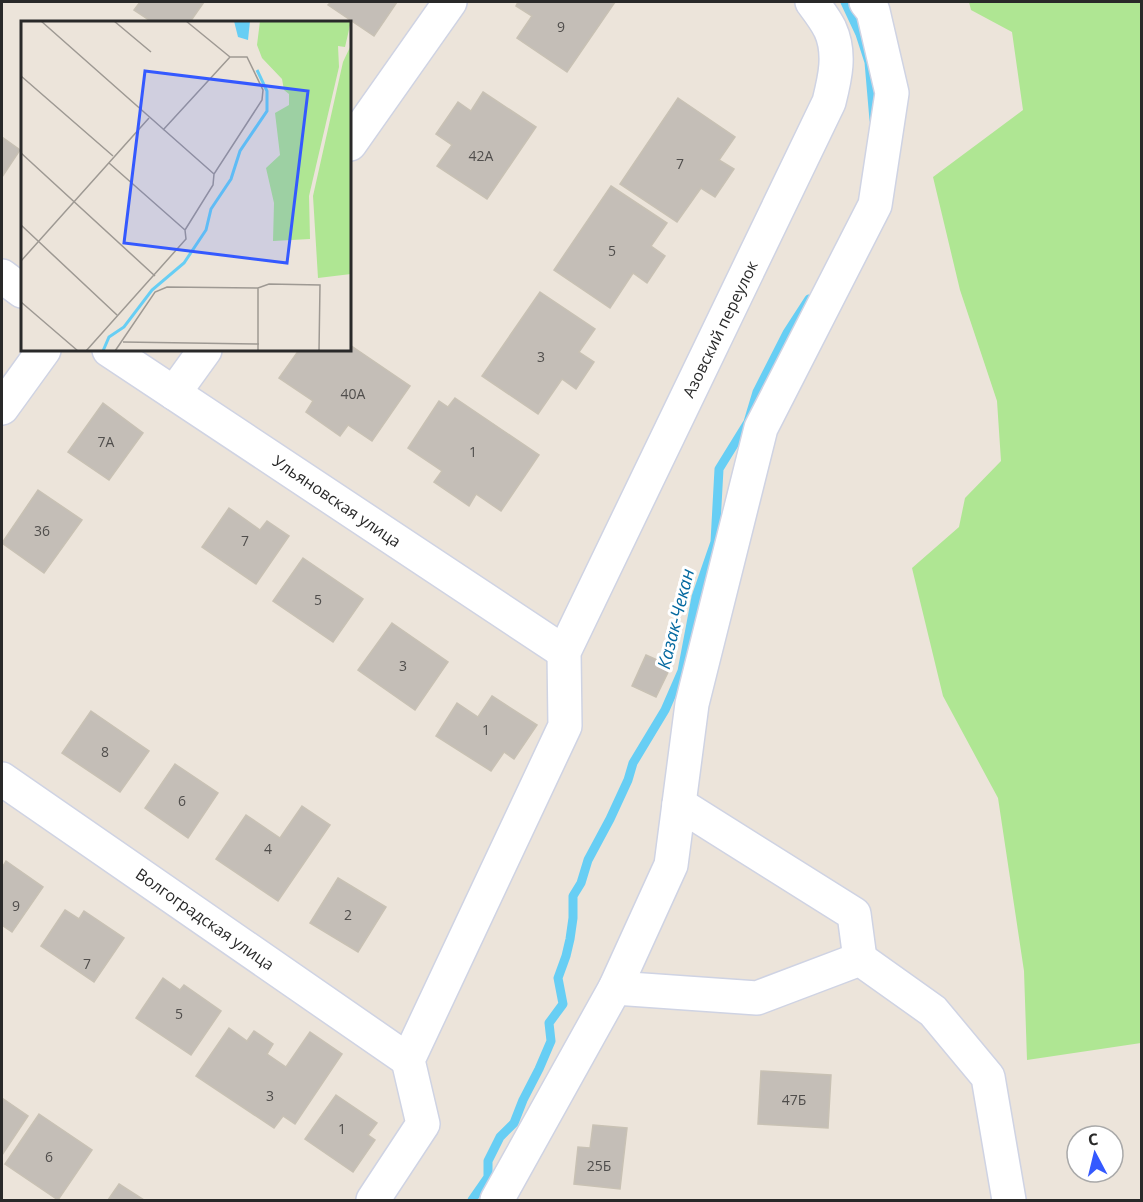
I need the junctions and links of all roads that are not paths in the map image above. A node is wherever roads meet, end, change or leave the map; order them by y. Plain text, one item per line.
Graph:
1 (450, 2) edge
2 (812, 2) edge
3 (866, 2) edge
4 (351, 143) edge
5 (2, 276) edge
6 (21, 290) edge
7 (43, 351) edge
8 (111, 351) edge
9 (204, 351) edge
10 (174, 393) junction
11 (2, 408) edge
12 (564, 652) junction
13 (2, 779) edge
14 (679, 804) junction
15 (860, 959) junction
16 (615, 988) junction
17 (408, 1060) junction
18 (373, 1200) edge
19 (497, 1200) edge
20 (1009, 1200) edge

1 - 4 street
2 - 12 street, Азовский переулок
3 - 14 street
5 - 6 street
7 - 11 street
8 - 10 street, Ульяновская улица
9 - 10 street
10 - 12 street, Ульяновская улица
12 - 17 street
13 - 17 street, Волгоградская улица
14 - 15 street
14 - 16 street
15 - 16 street
15 - 20 street
16 - 19 street
17 - 18 street

